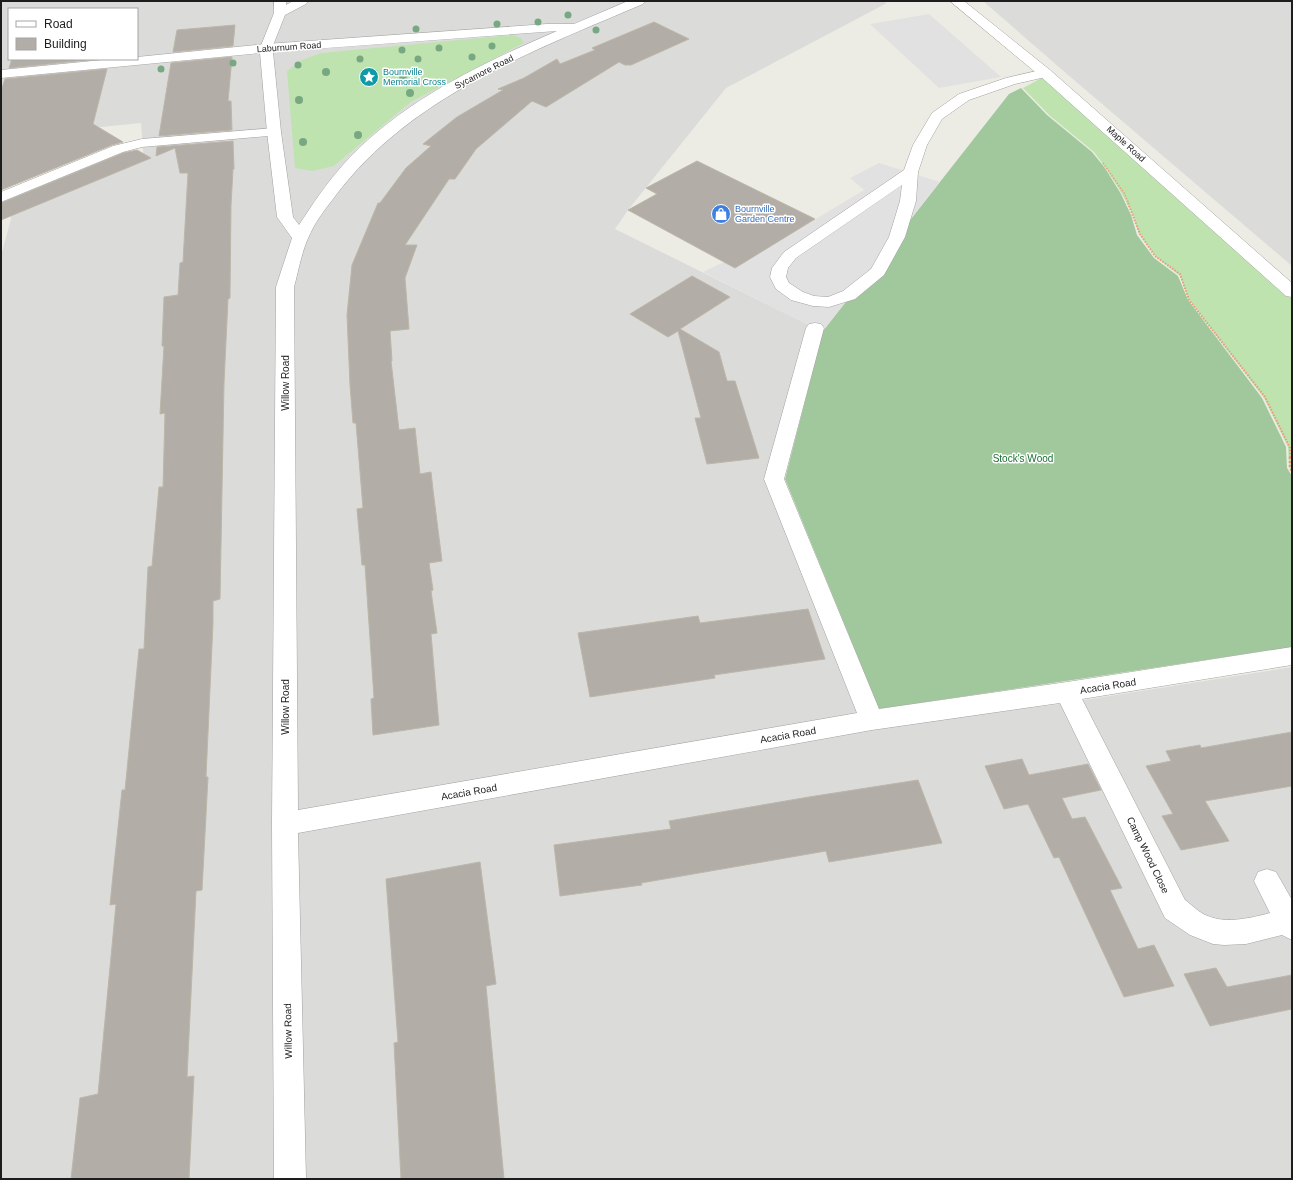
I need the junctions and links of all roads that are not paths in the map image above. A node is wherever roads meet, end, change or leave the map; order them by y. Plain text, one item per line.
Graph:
1 (302, 1) edge
2 (639, 1) edge
3 (956, 1) edge
4 (280, 7) edge
5 (578, 27) junction
6 (266, 48) junction
7 (1045, 73) junction
8 (1, 74) edge
9 (274, 132) junction
10 (346, 170) joint
11 (911, 172) junction
12 (1, 197) edge
13 (300, 237) junction
14 (1292, 292) edge
15 (814, 328) dead end
16 (1292, 656) edge
17 (1067, 692) junction
18 (872, 720) junction
19 (285, 824) junction
20 (1267, 881) dead end
21 (1290, 924) edge
22 (290, 1179) edge

1 - 4 lane
2 - 5 street, Sycamore Road
3 - 7 street, Maple Road
4 - 6 lane
5 - 6 street, Laburnum Road
5 - 10 street, Sycamore Road
6 - 8 street, Laburnum Road
6 - 9 street
7 - 11 lane
7 - 14 street, Maple Road
9 - 12 lane
9 - 13 street
10 - 13 street, Willow Road
11 - 11 lane
13 - 19 street, Willow Road
15 - 18 street
16 - 17 street, Acacia Road
17 - 18 street, Acacia Road
17 - 21 street, Camp Wood Close
18 - 19 street, Acacia Road
19 - 22 street, Willow Road
20 - 21 street, Camp Wood Close

